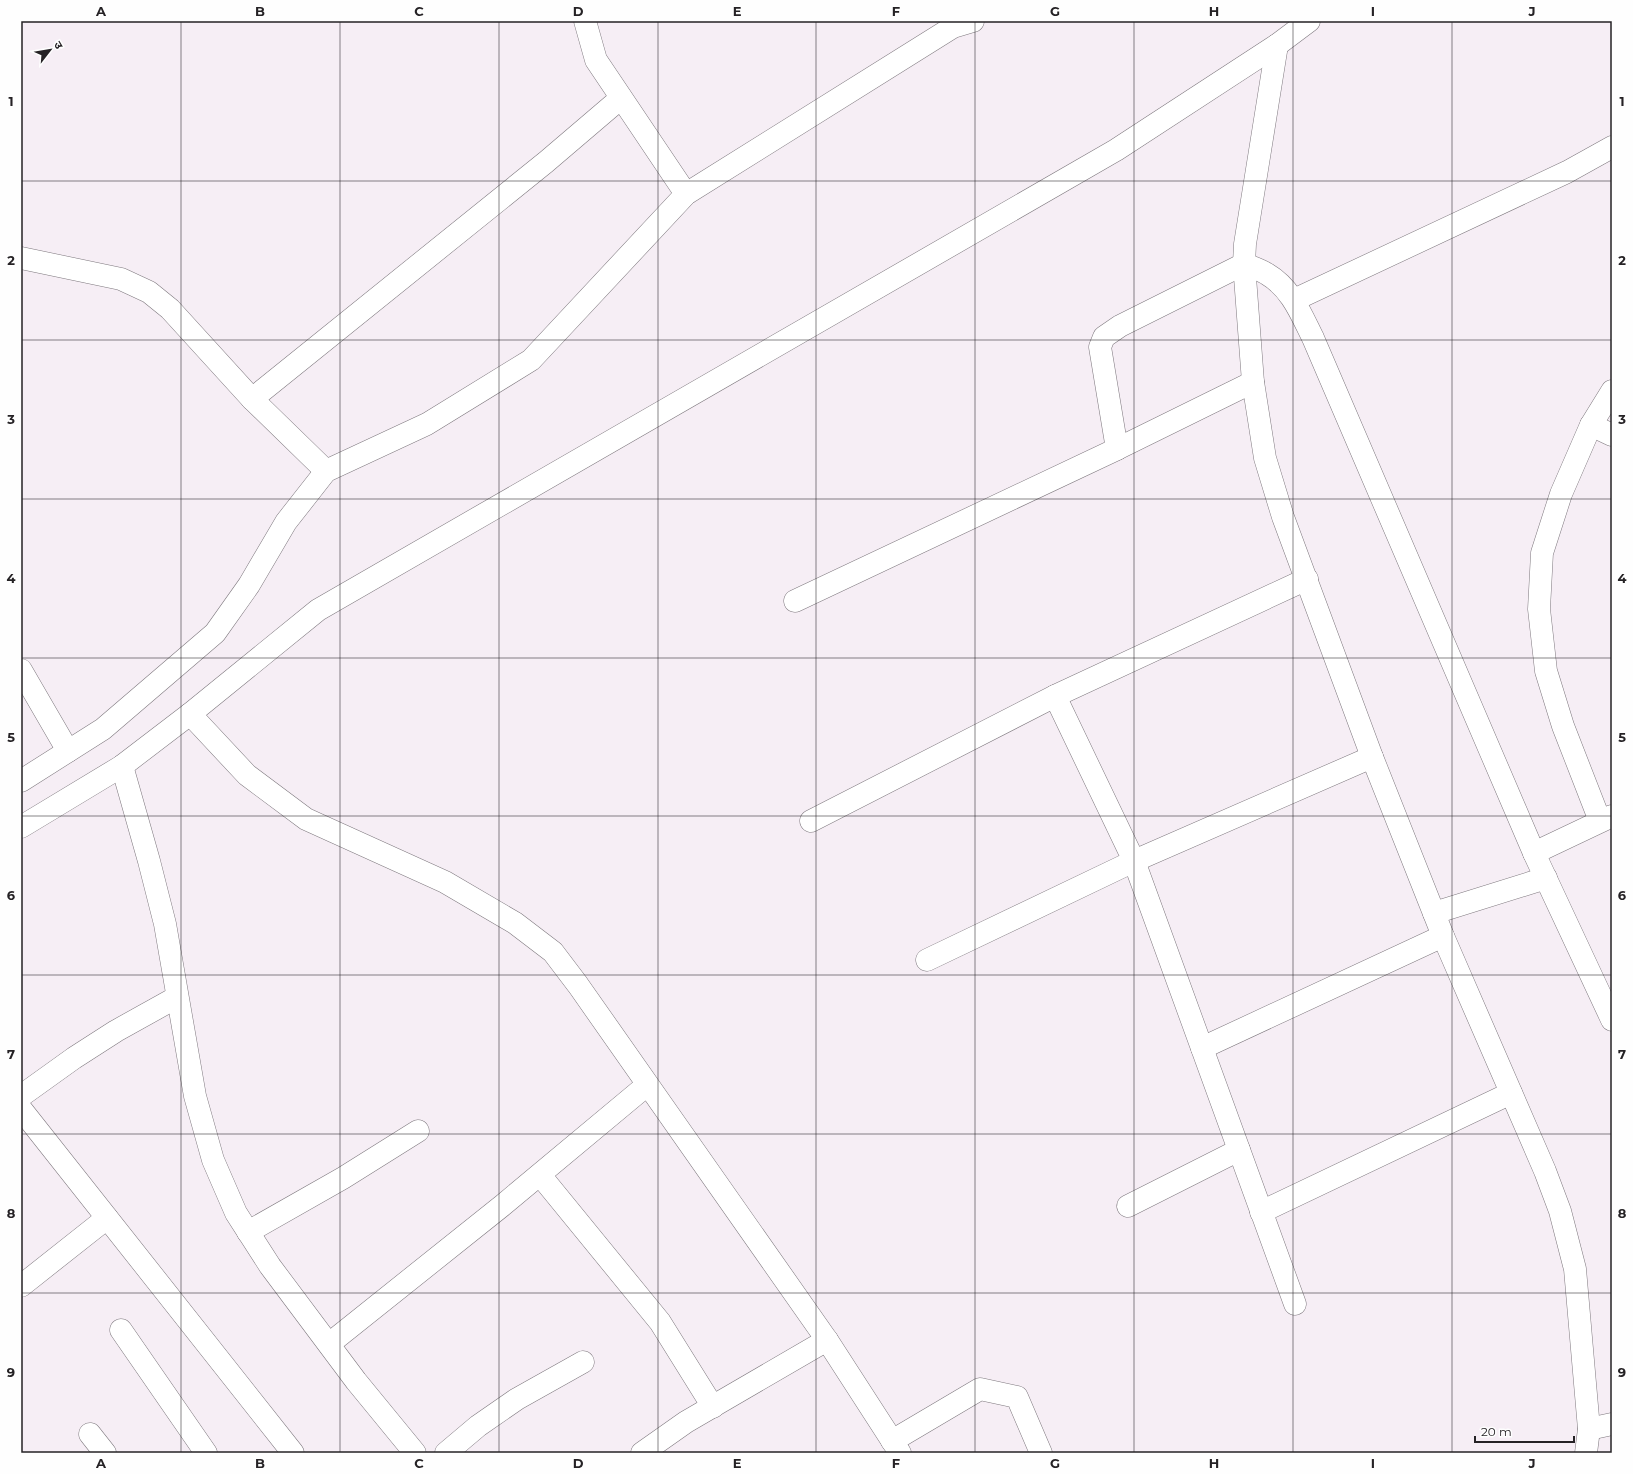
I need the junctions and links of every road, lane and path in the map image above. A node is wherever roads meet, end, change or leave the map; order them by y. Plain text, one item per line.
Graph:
1 (585, 21) edge
2 (1309, 21) edge
3 (959, 23) edge
4 (1278, 45) junction
5 (621, 98) junction
6 (1612, 147) edge
7 (686, 194) junction
8 (21, 258) edge
9 (1244, 264) junction
10 (1294, 300) junction
11 (1253, 382) junction
12 (1612, 391) edge
13 (252, 399) junction
14 (1591, 425) junction
15 (1612, 435) edge
16 (1117, 448) junction
17 (326, 471) junction
18 (1307, 579) junction
19 (794, 601) dead end
20 (21, 670) edge
21 (1055, 696) junction
22 (190, 714) junction
23 (68, 751) junction
24 (1372, 757) junction
25 (122, 766) junction
26 (21, 781) edge
27 (1606, 819) edge
28 (811, 821) dead end
29 (21, 827) edge
30 (1534, 853) junction
31 (1134, 861) junction
32 (1546, 878) junction
33 (1434, 912) junction
34 (1443, 936) junction
35 (927, 960) dead end
36 (177, 997) junction
37 (1612, 1020) edge
38 (1202, 1048) junction
39 (647, 1085) junction
40 (1511, 1093) junction
41 (21, 1096) edge
42 (21, 1109) edge
43 (418, 1131) dead end
44 (1239, 1150) junction
45 (540, 1174) junction
46 (1128, 1206) dead end
47 (1261, 1212) junction
48 (107, 1218) junction
49 (248, 1232) junction
50 (21, 1286) edge
51 (1295, 1304) dead end
52 (121, 1330) dead end
53 (827, 1340) junction
54 (328, 1344) junction
55 (583, 1362) dead end
56 (713, 1407) junction
57 (1612, 1424) edge
58 (1589, 1429) junction
59 (90, 1434) dead end
60 (896, 1447) edge
61 (105, 1453) edge
62 (206, 1453) edge
63 (293, 1453) edge
64 (415, 1453) edge
65 (446, 1453) edge
66 (642, 1453) edge
67 (1041, 1453) edge
68 (1586, 1453) edge

1 - 5 street
2 - 4 street
3 - 7 street
4 - 9 street
4 - 22 street
5 - 7 street
5 - 13 street
6 - 10 street
7 - 17 street
8 - 13 street
9 - 10 street
9 - 11 street
9 - 16 street
10 - 30 street
11 - 16 street
11 - 18 street
12 - 14 street
13 - 17 street
14 - 15 street
14 - 27 street
16 - 19 street
17 - 23 street
18 - 21 street
18 - 24 street
20 - 23 street
21 - 28 street
21 - 31 street
22 - 25 street
22 - 39 street
23 - 26 street
24 - 31 street
24 - 33 street
25 - 29 street
25 - 36 street
27 - 30 street
30 - 32 street
31 - 35 street
31 - 38 street
32 - 33 street
32 - 37 street
33 - 34 street
34 - 38 street
34 - 40 street
36 - 41 street
36 - 49 street
38 - 44 street
39 - 45 street
39 - 53 street
40 - 47 street
40 - 58 street
42 - 48 street
43 - 49 street
44 - 46 street
44 - 47 street
45 - 54 street
45 - 56 street
47 - 51 street
48 - 50 street
48 - 63 street
49 - 54 street
52 - 62 street
53 - 56 street
53 - 60 street
54 - 64 street
55 - 65 street
56 - 66 street
57 - 58 street
58 - 68 street
59 - 61 street
60 - 67 street

